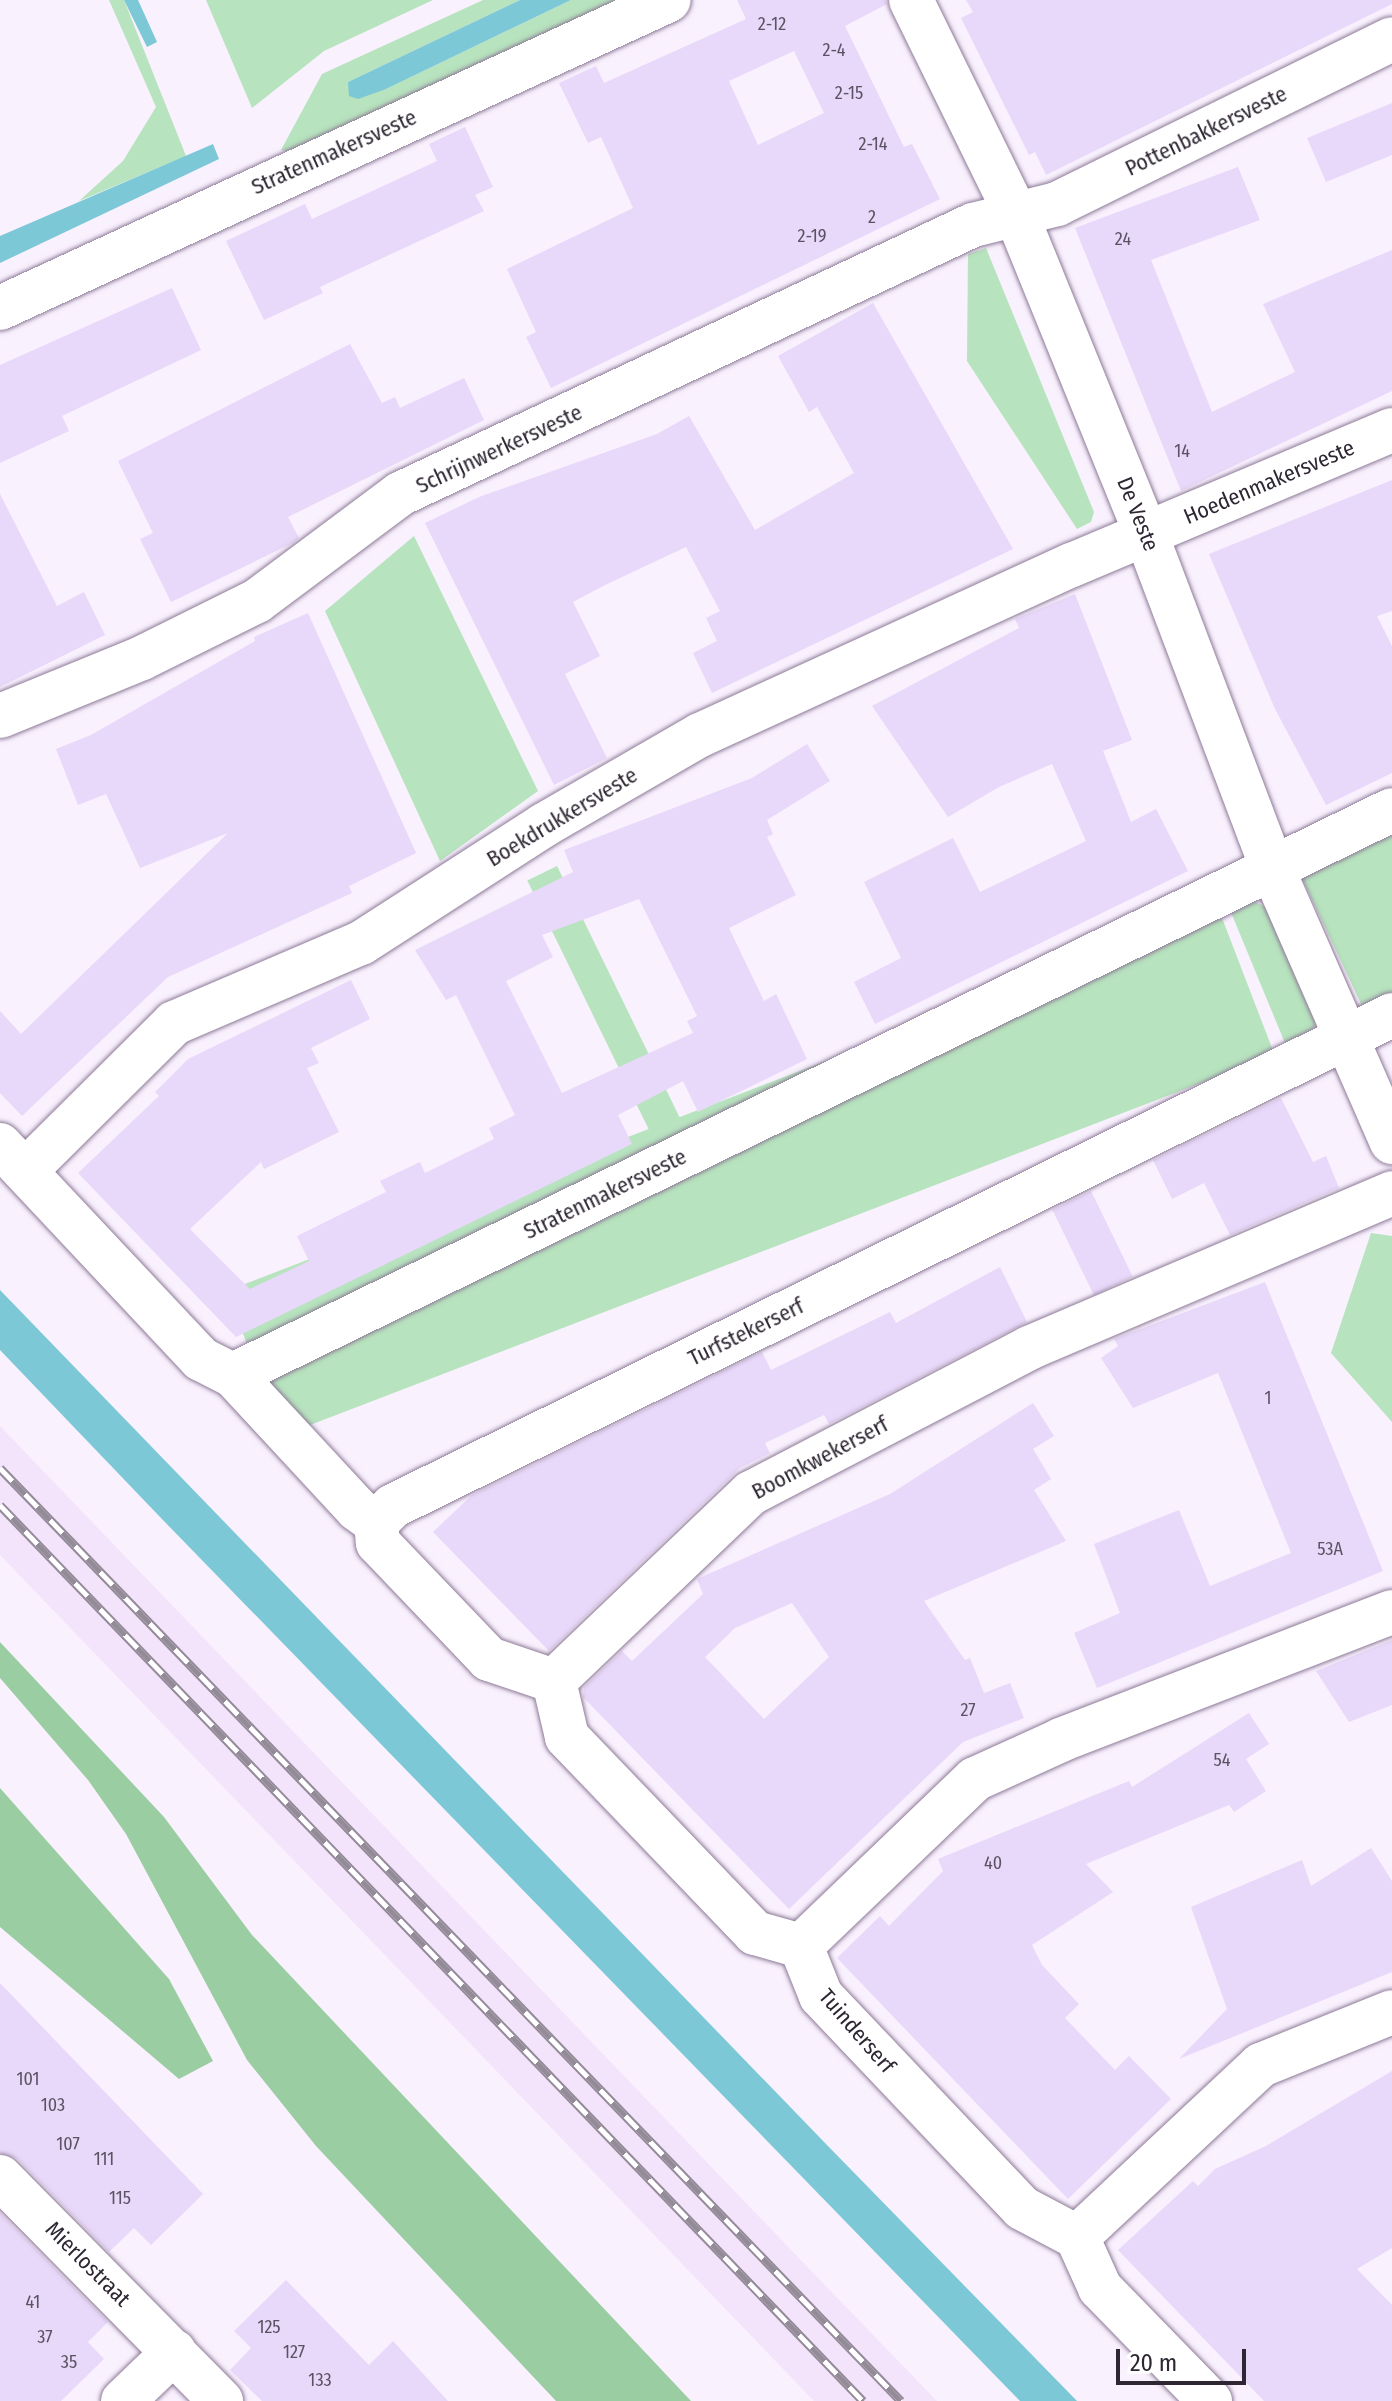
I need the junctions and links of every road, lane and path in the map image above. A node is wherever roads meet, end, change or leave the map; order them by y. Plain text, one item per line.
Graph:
1 (669, 0) edge
2 (911, 0) edge
3 (1392, 39) edge
4 (1017, 216) junction
5 (0, 308) edge
6 (1392, 430) edge
7 (1146, 534) junction
8 (0, 716) edge
9 (1392, 810) edge
10 (1273, 870) junction
11 (1392, 1015) edge
12 (1344, 1038) junction
13 (1392, 1142) edge
14 (13, 1158) edge
15 (1392, 1193) edge
16 (233, 1375) junction
17 (376, 1523) junction
18 (1392, 1612) edge
19 (554, 1681) junction
20 (801, 1946) junction
21 (1392, 2012) edge
22 (0, 2177) edge
23 (1077, 2237) junction
24 (174, 2352) junction
25 (123, 2401) edge
26 (221, 2401) edge
27 (1210, 2401) edge

1 - 5 street, Stratenmakersveste
2 - 4 street, De Veste
3 - 4 street, Pottenbakkersveste
4 - 7 street, De Veste
4 - 8 street, Schrijnwerkersveste
6 - 7 street, Hoedenmakersveste
7 - 10 street, De Veste
7 - 14 street, Boekdrukkersveste
9 - 10 street, Stratenmakersveste
10 - 12 street, De Veste
10 - 16 street, Stratenmakersveste
11 - 12 street, Turfstekerserf
12 - 13 street, De Veste
12 - 17 street, Turfstekerserf
14 - 16 street
15 - 19 street, Boomkwekerserf
16 - 17 street
17 - 19 street
18 - 20 street
19 - 20 street
20 - 23 street, Tuinderserf
21 - 23 street
22 - 24 street, Mierlostraat
23 - 27 street
24 - 25 street
24 - 26 street, Mierlostraat

